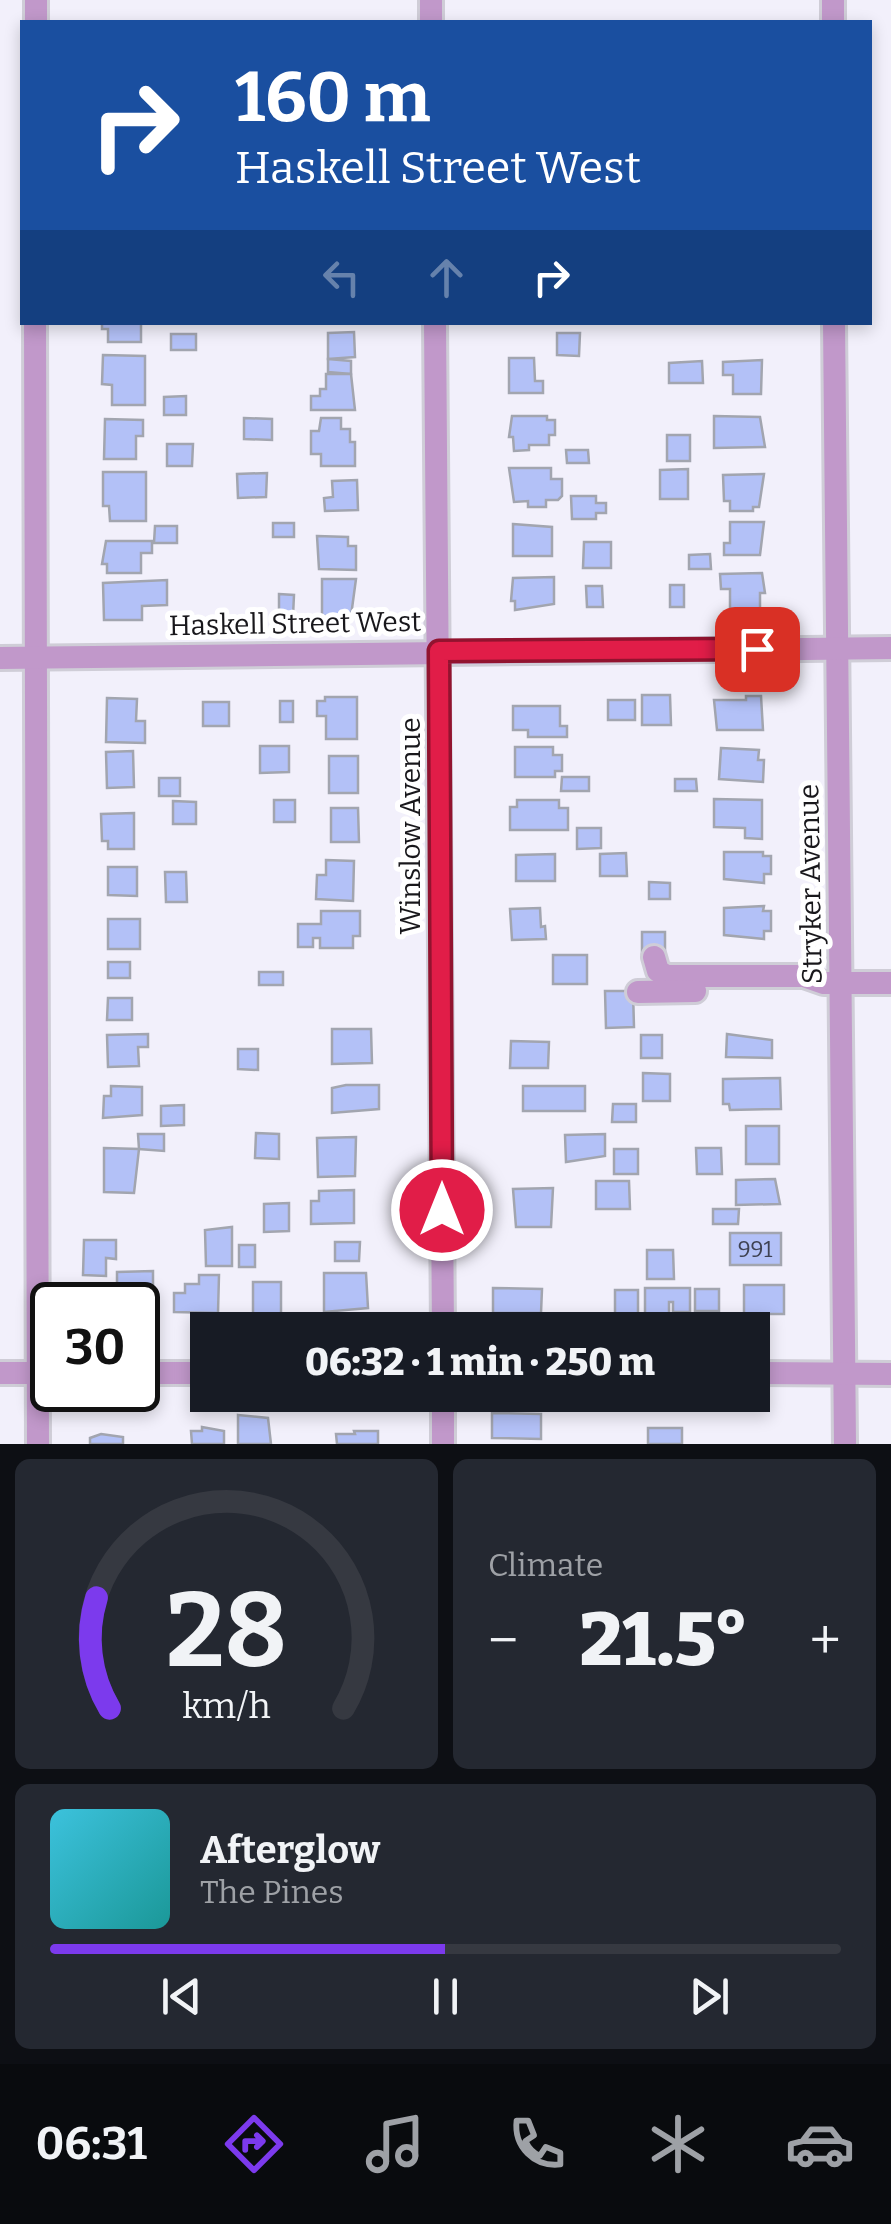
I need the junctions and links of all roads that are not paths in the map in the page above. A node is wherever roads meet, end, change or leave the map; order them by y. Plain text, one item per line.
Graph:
1 (35, 325) edge
2 (435, 325) edge
3 (834, 325) edge
4 (836, 648) junction
5 (891, 648) edge
6 (439, 651) junction
7 (34, 657) junction
8 (0, 658) edge
9 (654, 957) dead end
10 (833, 983) junction
11 (891, 983) edge
12 (638, 992) dead end
13 (44, 1282) edge
14 (443, 1312) edge
15 (30, 1373) edge
16 (160, 1373) edge
17 (190, 1373) edge
18 (770, 1373) edge
19 (0, 1374) edge
20 (844, 1374) junction
21 (891, 1374) edge
22 (41, 1412) edge
23 (443, 1412) edge
24 (38, 1444) edge
25 (443, 1444) edge
26 (844, 1444) edge

1 - 7 street
2 - 6 street, Winslow Avenue
3 - 4 street, Stryker Avenue
4 - 5 street, Haskell Street West
4 - 6 street, Haskell Street West
4 - 10 street, Stryker Avenue
6 - 7 street, Haskell Street West
6 - 14 street, Winslow Avenue
7 - 8 street, Haskell Street West
7 - 13 street
9 - 10 street
10 - 11 street
10 - 12 street
10 - 20 street, Stryker Avenue
15 - 19 street
16 - 17 street
18 - 20 street
20 - 21 street
20 - 26 street, Stryker Avenue
22 - 24 street
23 - 25 street

